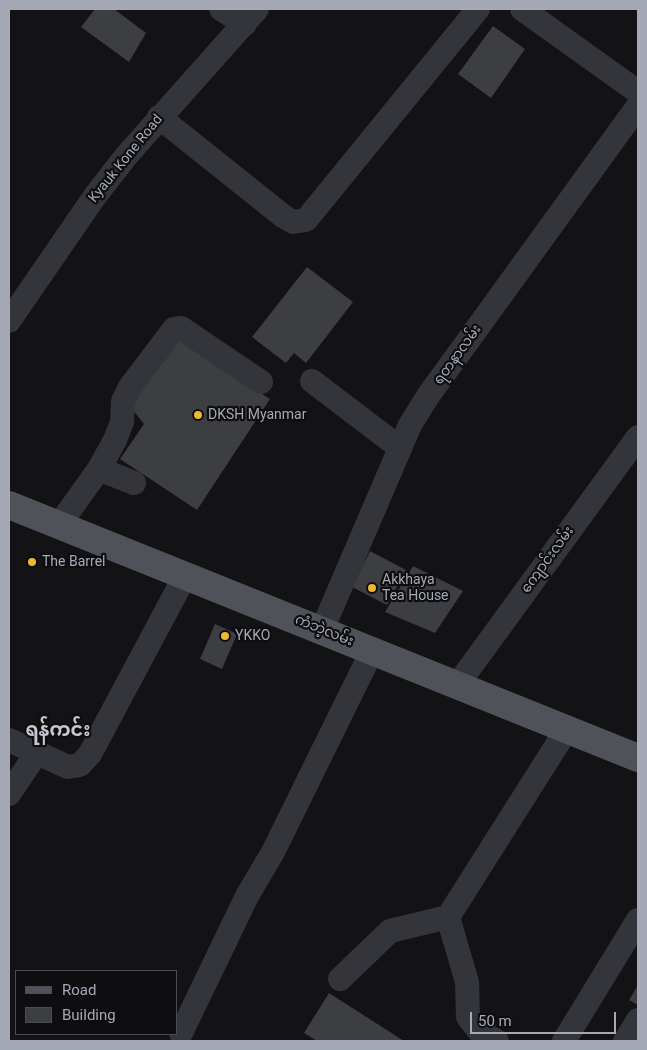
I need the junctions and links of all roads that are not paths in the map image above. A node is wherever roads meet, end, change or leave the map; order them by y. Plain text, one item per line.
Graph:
1 (221, 9) edge
2 (478, 9) edge
3 (522, 9) edge
4 (251, 16) edge
5 (638, 92) edge
6 (638, 106) edge
7 (160, 117) junction
8 (9, 321) edge
9 (312, 381) dead end
10 (261, 382) dead end
11 (638, 437) edge
12 (400, 448) junction
13 (99, 469) junction
14 (134, 483) dead end
15 (9, 505) edge
16 (58, 525) junction
17 (185, 576) junction
18 (322, 630) junction
19 (372, 650) junction
20 (458, 684) junction
21 (567, 729) junction
22 (9, 740) edge
23 (36, 754) junction
24 (638, 758) edge
25 (9, 794) edge
26 (448, 917) junction
27 (638, 922) edge
28 (340, 979) dead end
29 (638, 1020) edge
30 (181, 1033) dead end
31 (497, 1041) edge
32 (564, 1041) edge
33 (625, 1041) edge

1 - 4 street
2 - 7 street
3 - 5 street
4 - 7 street, Kyauk Kone Road
6 - 12 street, ရတနာလမ်း
7 - 8 street, Kyauk Kone Road
9 - 12 street
10 - 13 street
11 - 20 street, ကျောင်းလမ်း
12 - 18 street, ရတနာလမ်း
13 - 14 street
13 - 16 street
15 - 16 main road, ကံဘဲ့လမ်း
16 - 17 main road, ကံဘဲ့လမ်း
17 - 18 main road, ကံဘဲ့လမ်း
17 - 23 street
18 - 19 main road, ကံဘဲ့လမ်း
19 - 20 main road, ကံဘဲ့လမ်း
19 - 30 street
20 - 21 main road, ကံဘဲ့လမ်း
21 - 24 main road, ကံဘဲ့လမ်း
21 - 26 street
22 - 23 street
23 - 25 street
26 - 28 street
26 - 31 street
27 - 32 street
29 - 33 street

